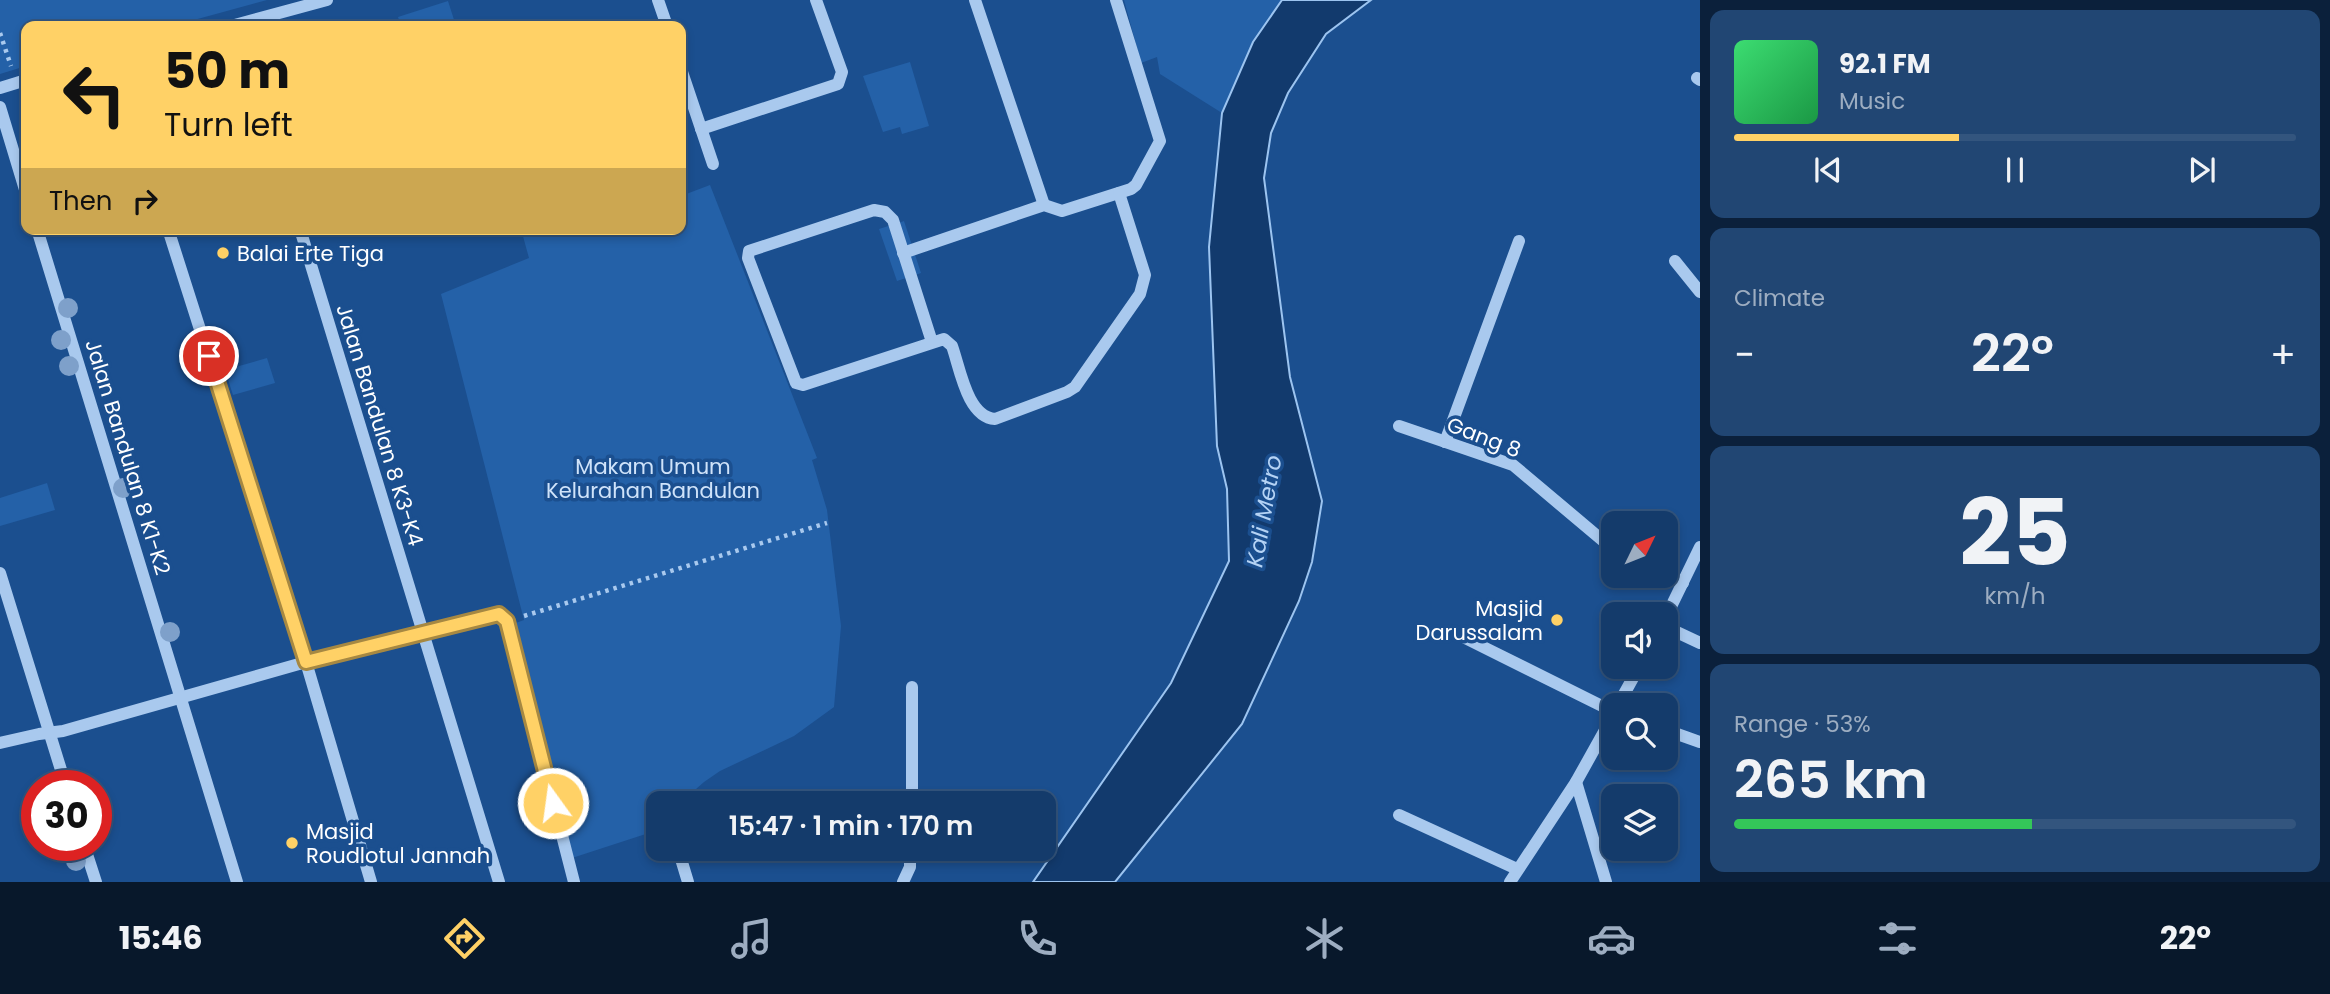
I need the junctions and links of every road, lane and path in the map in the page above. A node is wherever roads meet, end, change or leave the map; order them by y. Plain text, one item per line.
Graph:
1 (327, 0) edge
2 (658, 0) edge
3 (816, 0) edge
4 (975, 0) edge
5 (1116, 1) edge
6 (253, 21) edge
7 (665, 21) edge
8 (0, 33) edge
9 (21, 82) edge
10 (686, 84) edge
11 (0, 88) edge
12 (0, 107) edge
13 (701, 129) junction
14 (713, 164) dead end
15 (21, 176) edge
16 (1119, 193) junction
17 (1044, 205) junction
18 (39, 235) edge
19 (170, 235) edge
20 (302, 235) edge
21 (1520, 241) dead end
22 (903, 253) junction
23 (1675, 261) dead end
24 (1700, 292) edge
25 (932, 342) junction
26 (1399, 426) dead end
27 (1445, 442) junction
28 (827, 523) dead end
29 (1601, 539) edge
30 (1700, 547) edge
31 (0, 573) edge
32 (1678, 580) edge
33 (1683, 583) junction
34 (1674, 602) edge
35 (507, 621) junction
36 (1451, 631) dead end
37 (425, 632) junction
38 (1678, 633) edge
39 (1700, 643) edge
40 (306, 662) junction
41 (912, 687) dead end
42 (181, 697) junction
43 (1601, 706) edge
44 (49, 732) junction
45 (1678, 734) edge
46 (1601, 737) edge
47 (1700, 742) edge
48 (0, 743) edge
49 (61, 770) edge
50 (1576, 782) junction
51 (912, 791) edge
52 (1399, 816) dead end
53 (90, 861) edge
54 (682, 861) edge
55 (910, 861) edge
56 (1517, 869) junction
57 (96, 882) edge
58 (237, 882) edge
59 (371, 882) edge
60 (499, 882) edge
61 (574, 882) edge
62 (688, 882) edge
63 (903, 882) edge
64 (1510, 882) edge
65 (1606, 882) edge

1 - 6 street
2 - 7 street
3 - 13 street
4 - 17 street
5 - 16 street
8 - 9 path
9 - 11 street
10 - 13 street
12 - 15 street
13 - 14 street
16 - 17 street
16 - 25 street
17 - 22 street
18 - 42 street, Jalan Bandulan 8 K1-K2
19 - 40 street
20 - 37 street, Jalan Bandulan 8 K3-K4
21 - 27 street
22 - 25 street
22 - 25 street
23 - 24 street
26 - 27 street, Gang 8
27 - 29 street, Gang 8
28 - 35 path
30 - 33 street
31 - 44 street
32 - 33 street
33 - 34 street
35 - 37 street
35 - 61 street
36 - 43 street
37 - 40 street
37 - 60 street, Jalan Bandulan 8 K3-K4
38 - 39 street
40 - 42 street
40 - 59 street
41 - 51 street
42 - 44 street
42 - 58 street, Jalan Bandulan 8 K1-K2
44 - 48 street
44 - 49 street
45 - 47 street
46 - 50 street
50 - 56 street
50 - 65 street
52 - 56 street
53 - 57 street
54 - 62 street
55 - 63 street
56 - 64 street

